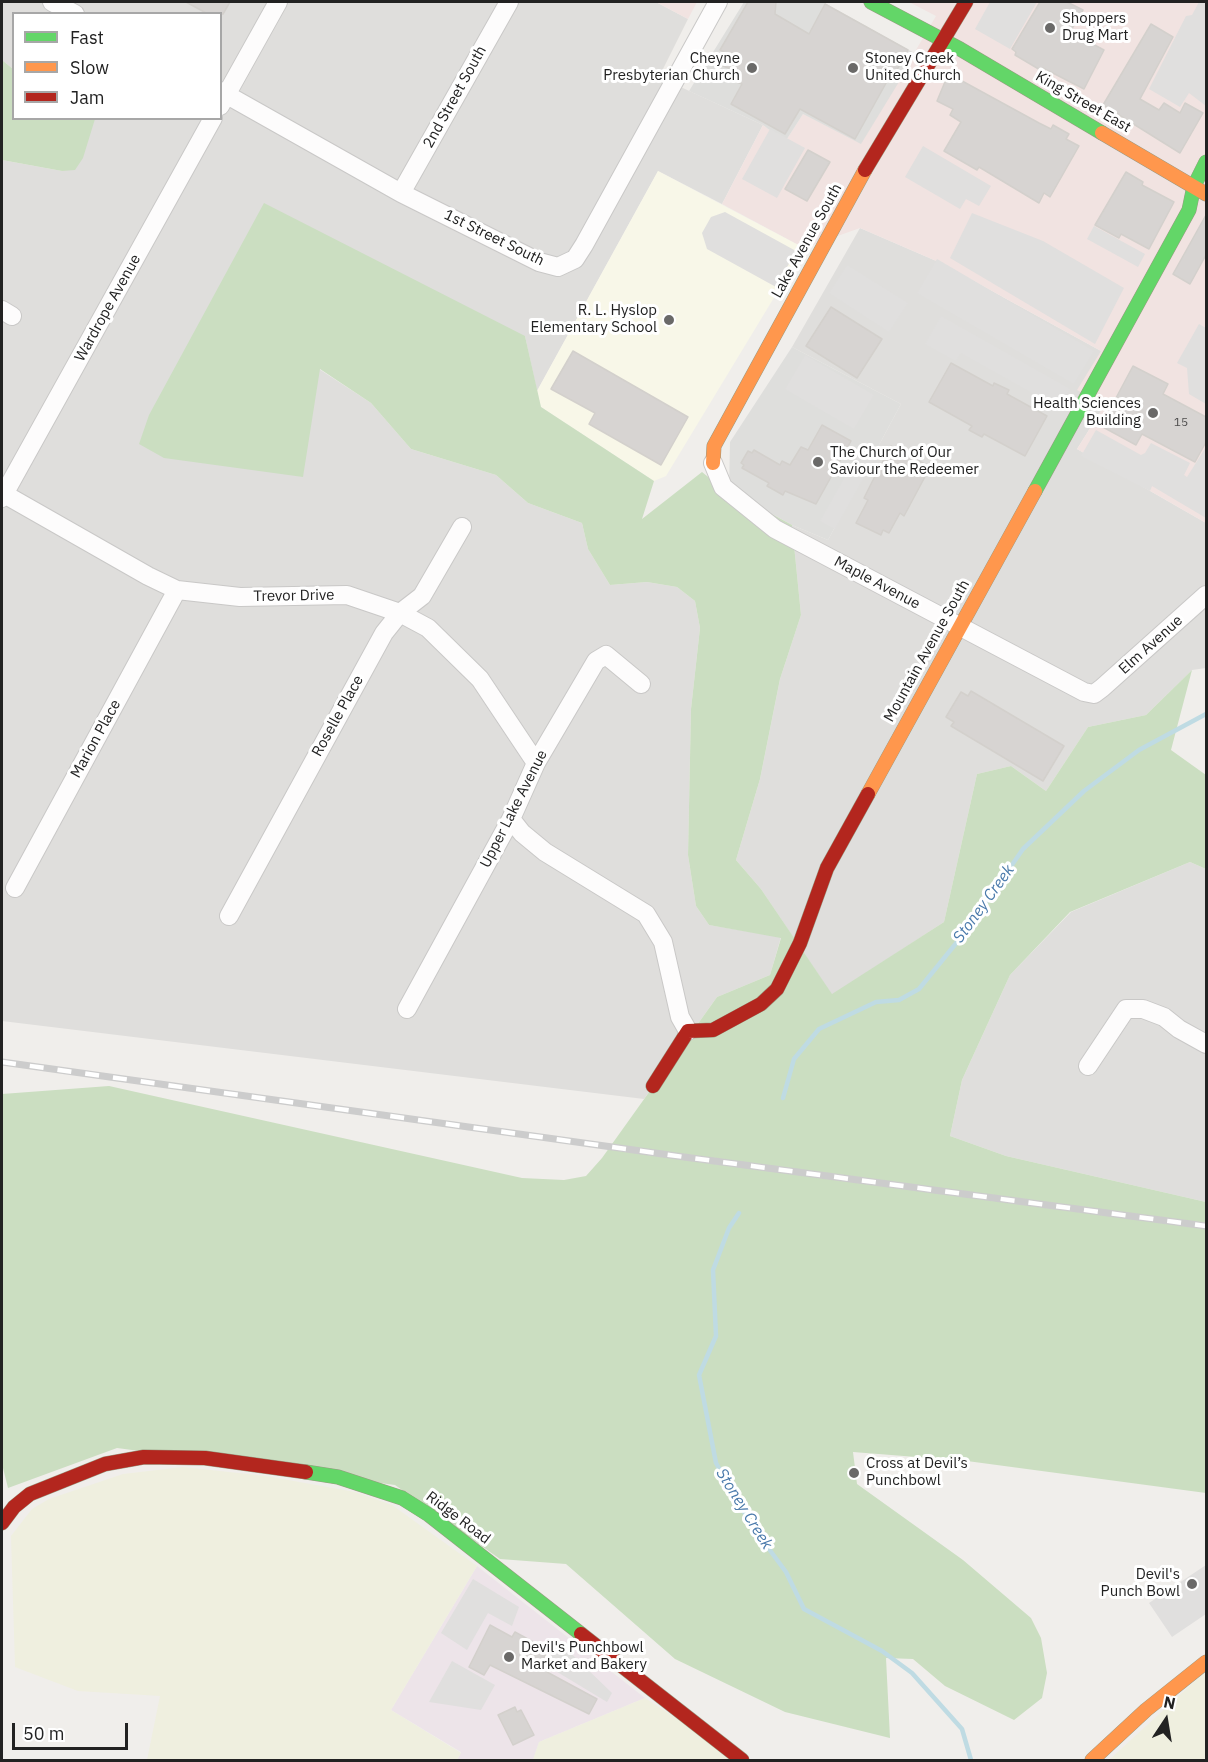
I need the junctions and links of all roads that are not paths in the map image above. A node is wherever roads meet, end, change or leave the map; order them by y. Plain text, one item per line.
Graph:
1 (278, 2) edge
2 (509, 2) edge
3 (718, 2) edge
4 (871, 2) edge
5 (966, 2) edge
6 (943, 40) junction
7 (223, 97) edge
8 (212, 120) edge
9 (1206, 162) edge
10 (1194, 186) junction
11 (401, 193) junction
12 (1206, 194) edge
13 (712, 463) joint
14 (3, 496) edge
15 (462, 526) dead end
16 (177, 590) junction
17 (1206, 595) edge
18 (400, 613) junction
19 (960, 626) junction
20 (641, 684) dead end
21 (1094, 694) joint
22 (536, 763) junction
23 (511, 819) junction
24 (15, 888) dead end
25 (229, 916) dead end
26 (407, 1009) dead end
27 (688, 1031) junction
28 (1206, 1044) edge
29 (1088, 1066) dead end
30 (653, 1086) dead end
31 (2, 1523) edge
32 (1206, 1662) edge
33 (742, 1761) edge
34 (1092, 1761) edge

1 - 7 street
2 - 11 street, 2nd Street South
3 - 11 street, 1st Street South
4 - 6 street, King Street East
5 - 6 street, Lake Avenue South
6 - 10 street, King Street East
6 - 13 street, Lake Avenue South
7 - 11 street, 1st Street South
8 - 14 street, Wardrope Avenue
9 - 10 street, Mountain Avenue South
10 - 12 street, King Street East
10 - 19 street, Mountain Avenue South
13 - 19 street, Maple Avenue
14 - 16 street, Trevor Drive
15 - 18 street, Roselle Place
16 - 18 street, Trevor Drive
16 - 24 street, Marion Place
17 - 21 street, Elm Avenue
18 - 22 street, Trevor Drive
18 - 25 street, Roselle Place
19 - 21 street, Maple Avenue
19 - 27 street, Mountain Avenue South
20 - 22 street, Upper Lake Avenue
22 - 23 street, Upper Lake Avenue
23 - 26 street, Upper Lake Avenue
23 - 27 street
27 - 30 street
28 - 29 street
31 - 33 street, Ridge Road
32 - 34 street

